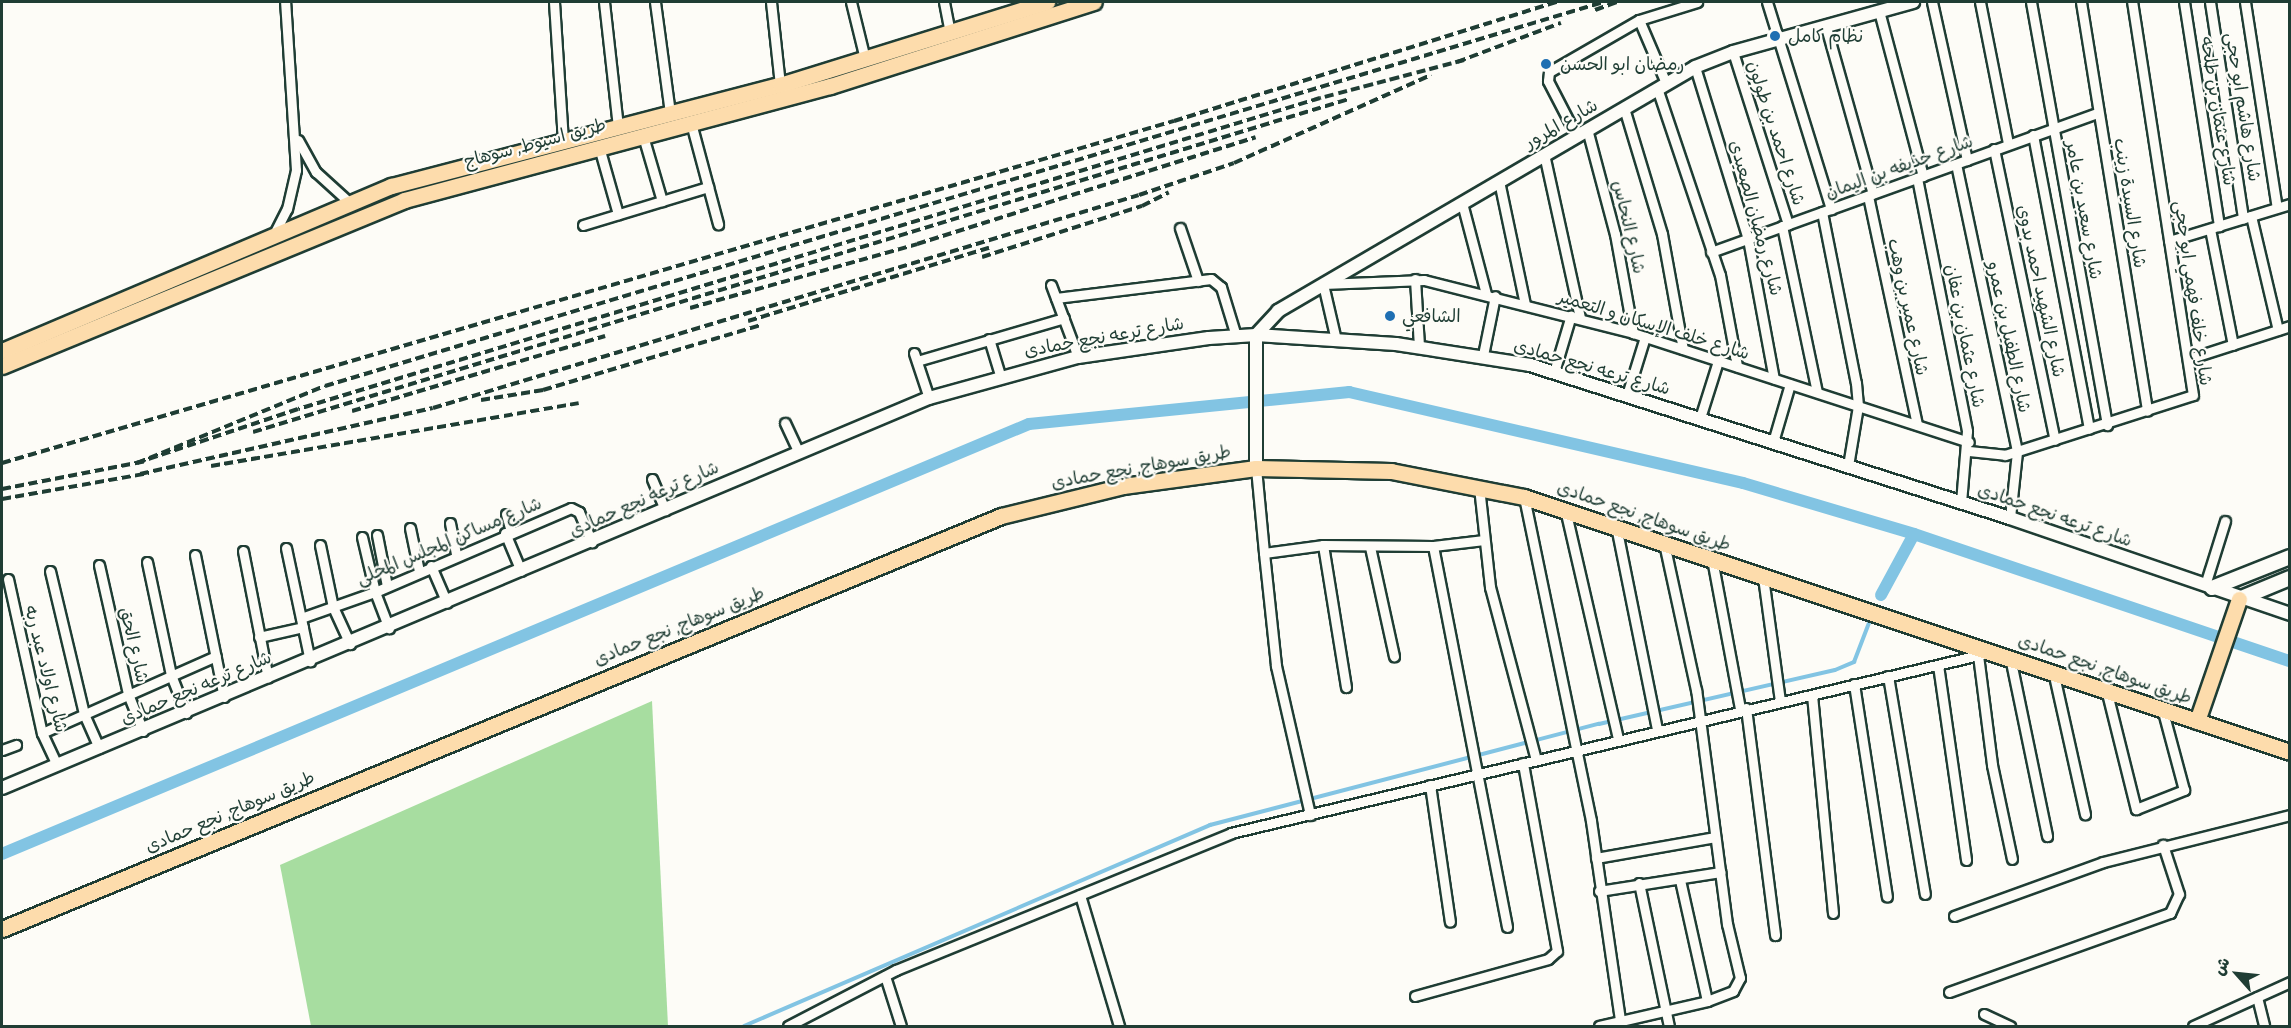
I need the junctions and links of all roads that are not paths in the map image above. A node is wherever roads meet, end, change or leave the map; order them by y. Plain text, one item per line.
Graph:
1 (285, 2) edge
2 (554, 2) edge
3 (604, 2) edge
4 (656, 2) edge
5 (771, 2) edge
6 (851, 2) edge
7 (944, 2) edge
8 (1094, 2) edge
9 (1697, 2) edge
10 (1767, 2) edge
11 (1913, 2) edge
12 (1932, 2) edge
13 (1980, 2) edge
14 (2031, 2) edge
15 (2081, 2) edge
16 (2132, 2) edge
17 (2184, 2) edge
18 (2210, 2) edge
19 (2245, 2) edge
20 (1043, 3) edge
21 (1017, 6) edge
22 (1876, 8) edge
23 (1639, 20) junction
24 (1042, 21) junction
25 (1826, 27) junction
26 (950, 33) junction
27 (1778, 39) junction
28 (1733, 52) junction
29 (865, 59) junction
30 (1695, 67) junction
31 (780, 85) junction
32 (1662, 86) junction
33 (1623, 108) junction
34 (670, 113) junction
35 (2098, 113) junction
36 (691, 123) junction
37 (618, 126) junction
38 (2053, 128) junction
39 (1582, 132) junction
40 (294, 133) junction
41 (2033, 135) junction
42 (643, 136) junction
43 (563, 141) junction
44 (2008, 144) junction
45 (599, 147) junction
46 (1994, 149) junction
47 (1544, 154) junction
48 (1967, 160) junction
49 (1956, 164) junction
50 (1920, 177) junction
51 (1499, 181) junction
52 (708, 187) junction
53 (1870, 195) junction
54 (662, 201) junction
55 (349, 202) junction
56 (1462, 202) junction
57 (2289, 204) edge
58 (2277, 208) junction
59 (1827, 211) junction
60 (618, 214) junction
61 (2247, 217) junction
62 (356, 219) junction
63 (718, 224) dead end
64 (583, 225) dead end
65 (1785, 225) junction
66 (2214, 227) junction
67 (1180, 228) dead end
68 (273, 236) junction
69 (1748, 238) junction
70 (2169, 241) junction
71 (1711, 252) junction
72 (1415, 279) junction
73 (1198, 281) junction
74 (1323, 284) junction
75 (1051, 285) dead end
76 (1491, 295) junction
77 (1056, 298) junction
78 (1525, 304) junction
79 (1576, 316) junction
80 (1064, 318) junction
81 (2289, 326) edge
82 (2278, 330) junction
83 (1633, 333) junction
84 (1256, 335) junction
85 (1236, 336) junction
86 (1645, 337) junction
87 (989, 339) junction
88 (1335, 340) junction
89 (2233, 345) junction
90 (1419, 346) junction
91 (1683, 349) junction
92 (2, 351) edge
93 (1483, 356) junction
94 (1078, 357) junction
95 (2188, 359) junction
96 (1718, 361) junction
97 (2, 366) edge
98 (1737, 366) junction
99 (1554, 372) junction
100 (1000, 376) junction
101 (1774, 379) junction
102 (1790, 384) junction
103 (1817, 392) junction
104 (1627, 395) junction
105 (929, 398) junction
106 (1858, 406) junction
107 (2148, 411) junction
108 (1700, 418) junction
109 (785, 423) dead end
110 (1917, 425) junction
111 (2107, 425) junction
112 (2089, 429) junction
113 (2055, 440) junction
114 (1773, 442) junction
115 (1969, 446) junction
116 (798, 451) junction
117 (2017, 452) junction
118 (1848, 466) junction
119 (1256, 468) junction
120 (652, 479) dead end
121 (1479, 487) junction
122 (1524, 497) junction
123 (1960, 502) junction
124 (1565, 509) junction
125 (665, 510) junction
126 (506, 514) dead end
127 (2010, 518) junction
128 (2225, 521) dead end
129 (450, 523) dead end
130 (1616, 526) junction
131 (410, 528) dead end
132 (508, 532) junction
133 (377, 535) dead end
134 (362, 537) dead end
135 (1484, 540) junction
136 (592, 542) junction
137 (1664, 543) junction
138 (320, 544) dead end
139 (1323, 545) junction
140 (1433, 546) junction
141 (1370, 547) junction
142 (286, 548) dead end
143 (243, 551) dead end
144 (1264, 553) junction
145 (456, 554) junction
146 (195, 555) dead end
147 (2289, 557) edge
148 (1713, 559) junction
149 (147, 562) dead end
150 (99, 565) dead end
151 (431, 566) junction
152 (50, 571) dead end
153 (419, 571) junction
154 (521, 571) junction
155 (1763, 577) junction
156 (2289, 578) edge
157 (8, 579) dead end
158 (387, 586) junction
159 (2208, 587) junction
160 (375, 592) junction
161 (2239, 598) junction
162 (447, 603) junction
163 (333, 607) junction
164 (2289, 614) edge
165 (302, 622) junction
166 (389, 628) junction
167 (259, 637) junction
168 (350, 645) junction
169 (1985, 653) junction
170 (216, 656) junction
171 (1394, 656) dead end
172 (2010, 657) junction
173 (310, 661) junction
174 (1938, 665) junction
175 (2053, 671) junction
176 (171, 675) junction
177 (1888, 676) junction
178 (268, 678) junction
179 (1854, 684) junction
180 (1346, 687) dead end
181 (2106, 688) junction
182 (128, 694) junction
183 (1812, 695) junction
184 (224, 697) junction
185 (1780, 701) junction
186 (1743, 708) junction
187 (2162, 708) junction
188 (186, 713) junction
189 (84, 714) junction
190 (1700, 719) junction
191 (2197, 721) junction
192 (143, 730) junction
193 (1657, 730) junction
194 (42, 733) junction
195 (1618, 739) junction
196 (16, 745) dead end
197 (99, 748) junction
198 (2, 750) edge
199 (1577, 751) junction
200 (2289, 752) edge
201 (1536, 760) junction
202 (1523, 763) junction
203 (57, 765) junction
204 (1477, 774) junction
205 (1430, 785) junction
206 (2, 788) edge
207 (2085, 814) dead end
208 (1310, 815) junction
209 (2289, 816) edge
210 (2047, 836) dead end
211 (1716, 837) junction
212 (2163, 845) junction
213 (1596, 858) junction
214 (2012, 859) dead end
215 (1966, 860) dead end
216 (1721, 872) junction
217 (1680, 880) junction
218 (1639, 884) junction
219 (1599, 891) junction
220 (1925, 894) dead end
221 (1080, 896) junction
222 (1887, 896) dead end
223 (1833, 913) dead end
224 (1953, 915) dead end
225 (1450, 922) dead end
226 (1507, 927) dead end
227 (2, 929) edge
228 (1775, 935) dead end
229 (885, 976) junction
230 (2289, 982) edge
231 (1949, 992) dead end
232 (1414, 996) dead end
233 (2257, 997) junction
234 (1707, 1001) junction
235 (1666, 1012) junction
236 (1984, 1014) dead end
237 (1620, 1020) junction
238 (788, 1026) edge
239 (901, 1026) edge
240 (1119, 1026) edge
241 (1599, 1026) edge
242 (1669, 1026) edge
243 (2010, 1026) edge
244 (2193, 1026) edge
245 (2264, 1026) edge

1 - 40 street
2 - 43 street
3 - 37 street
4 - 34 street
5 - 31 street
6 - 29 street
7 - 26 street
8 - 24 main road, طريق اسيوط, سوهاج
9 - 23 street
10 - 27 street
11 - 22 street, شارع المرور
12 - 48 street
13 - 44 street
14 - 38 street, شارع سعيد بن عامر
15 - 35 street, شارع السيدة زينب
16 - 70 street, شارع خلف فهمي ابو حجى
17 - 66 street, شارع عثمان بن طلحه
18 - 61 street, شارع هاشم ابو حجى
19 - 58 street
20 - 21 main road, طريق اسيوط, سوهاج
20 - 24 main road
21 - 26 main road, طريق اسيوط, سوهاج
22 - 25 street, شارع المرور
22 - 50 street, شارع عثمان بن عفان
23 - 32 street
23 - 39 street, شارع النحاس
24 - 36 main road, طريق اسيوط, سوهاج
25 - 27 street, شارع المرور
25 - 53 street, شارع عمير بن وهب
26 - 29 main road, طريق اسيوط, سوهاج
27 - 28 street, شارع المرور
27 - 59 street
28 - 30 street, شارع المرور
28 - 65 street, شارع احمد بن طولون
29 - 31 main road, طريق اسيوط, سوهاج
30 - 32 street, شارع المرور
30 - 69 street, شارع رمضان الصعيدى
31 - 34 main road, طريق اسيوط, سوهاج
32 - 33 street, شارع المرور
32 - 71 street
33 - 39 street, شارع المرور
33 - 91 street
34 - 37 main road, طريق اسيوط, سوهاج
35 - 38 street, شارع حذيفه بن اليمان
35 - 107 street, شارع السيدة زينب
36 - 42 main road, طريق اسيوط, سوهاج
36 - 52 street
37 - 43 main road, طريق اسيوط, سوهاج
38 - 41 street, شارع حذيفه بن اليمان
38 - 111 street, شارع سعيد بن عامر
39 - 47 street, شارع المرور
39 - 83 street, شارع النحاس
40 - 55 street
40 - 68 street
41 - 44 street, شارع حذيفه بن اليمان
41 - 112 street
42 - 45 main road, طريق اسيوط, سوهاج
42 - 54 street
43 - 55 main road, طريق اسيوط, سوهاج
44 - 46 street, شارع حذيفه بن اليمان
45 - 60 street
45 - 62 main road, طريق اسيوط, سوهاج
46 - 48 street, شارع حذيفه بن اليمان
46 - 113 street, شارع الشهيد احمد بدوى
47 - 51 street, شارع المرور
47 - 79 street
48 - 49 street, شارع حذيفه بن اليمان
49 - 50 street, شارع حذيفه بن اليمان
49 - 117 street, شارع الطفيل بن عمرو
50 - 53 street, شارع حذيفه بن اليمان
50 - 115 street, شارع عثمان بن عفان
51 - 56 street, شارع المرور
51 - 78 street
52 - 54 street
52 - 63 street
53 - 59 street, شارع حذيفه بن اليمان
53 - 110 street, شارع عمير بن وهب
54 - 60 street
55 - 62 main road
55 - 68 main road, طريق اسيوط, سوهاج
56 - 74 street, شارع المرور
56 - 76 street
57 - 58 street
58 - 61 street
59 - 65 street, شارع حذيفه بن اليمان
59 - 106 street
60 - 64 street
61 - 66 street
61 - 82 street, شارع هاشم ابو حجى
62 - 97 main road, طريق اسيوط, سوهاج
65 - 69 street, شارع حذيفه بن اليمان
65 - 103 street, شارع احمد بن طولون
66 - 70 street
66 - 89 street, شارع عثمان بن طلحه
67 - 73 street
68 - 92 main road, طريق اسيوط, سوهاج
69 - 71 street, شارع حذيفه بن اليمان
69 - 101 street, شارع رمضان الصعيدى
70 - 95 street, شارع خلف فهمي ابو حجى
71 - 98 street
72 - 74 street, شارع خلف الإسكان و التعمير
72 - 76 street, شارع خلف الإسكان و التعمير
72 - 90 street
73 - 77 street
73 - 85 street
74 - 84 street, شارع المرور
74 - 88 street
75 - 77 street
76 - 78 street, شارع خلف الإسكان و التعمير
76 - 93 street
77 - 80 street
78 - 79 street, شارع خلف الإسكان و التعمير
79 - 83 street, شارع خلف الإسكان و التعمير
79 - 99 street
80 - 87 street
80 - 94 street
81 - 82 street
82 - 89 street
83 - 86 street, شارع خلف الإسكان و التعمير
84 - 85 street, شارع ترعه نجع حمادى
84 - 88 street, شارع ترعه نجع حمادى
84 - 119 street
85 - 94 street, شارع ترعه نجع حمادى
86 - 91 street, شارع خلف الإسكان و التعمير
86 - 104 street
87 - 100 street
87 - 105 street
88 - 90 street, شارع ترعه نجع حمادى
89 - 95 street
90 - 93 street, شارع ترعه نجع حمادى
91 - 96 street, شارع خلف الإسكان و التعمير
93 - 99 street, شارع ترعه نجع حمادى
94 - 100 street, شارع ترعه نجع حمادى
95 - 107 street, شارع خلف فهمي ابو حجى
96 - 98 street, شارع خلف الإسكان و التعمير
96 - 108 street
98 - 101 street, شارع خلف الإسكان و التعمير
99 - 104 street, شارع ترعه نجع حمادى
100 - 105 street, شارع ترعه نجع حمادى
101 - 102 street, شارع خلف الإسكان و التعمير
102 - 103 street, شارع خلف الإسكان و التعمير
102 - 114 street
103 - 106 street, شارع خلف الإسكان و التعمير
104 - 108 street, شارع ترعه نجع حمادى
105 - 116 street, شارع ترعه نجع حمادى
106 - 110 street, شارع خلف الإسكان و التعمير
106 - 118 street
107 - 111 street, شارع خلف فهمي ابو حجى
108 - 114 street, شارع ترعه نجع حمادى
109 - 116 street
110 - 115 street, شارع خلف الإسكان و التعمير
111 - 112 street, شارع خلف فهمي ابو حجى
112 - 113 street, شارع خلف فهمي ابو حجى
113 - 117 street, شارع خلف فهمي ابو حجى
114 - 118 street, شارع ترعه نجع حمادى
115 - 117 street, شارع خلف فهمي ابو حجى
115 - 123 street, شارع عثمان بن عفان
116 - 125 street, شارع ترعه نجع حمادى
117 - 127 street, شارع الطفيل بن عمرو
118 - 123 street, شارع ترعه نجع حمادى
119 - 121 main road, طريق سوهاج, نجع حمادى
119 - 144 street
119 - 227 main road, طريق سوهاج, نجع حمادى
120 - 125 street
121 - 122 main road, طريق سوهاج, نجع حمادى
121 - 135 street
122 - 124 main road, طريق سوهاج, نجع حمادى
122 - 199 street
123 - 127 street, شارع ترعه نجع حمادى
124 - 130 main road, طريق سوهاج, نجع حمادى
124 - 195 street
125 - 136 street, شارع ترعه نجع حمادى
126 - 132 street
127 - 159 street, شارع ترعه نجع حمادى
128 - 159 street
129 - 145 street
130 - 137 main road, طريق سوهاج, نجع حمادى
130 - 193 street
131 - 153 street
132 - 136 street, شارع مساكن المجلس المحلى
132 - 145 street, شارع مساكن المجلس المحلى
132 - 154 street
133 - 158 street
134 - 160 street
135 - 140 street
135 - 201 street
136 - 154 street, شارع ترعه نجع حمادى
137 - 148 main road, طريق سوهاج, نجع حمادى
137 - 190 street
138 - 163 street
139 - 141 street
139 - 144 street
139 - 180 street
140 - 141 street
140 - 204 street
141 - 171 street
142 - 165 street
143 - 167 street
144 - 208 street
145 - 151 street, شارع مساكن المجلس المحلى
146 - 170 street
147 - 159 main road
148 - 155 main road, طريق سوهاج, نجع حمادى
148 - 186 street
149 - 176 street
150 - 182 street, شارع الحق
151 - 153 street, شارع مساكن المجلس المحلى
151 - 162 street
152 - 189 street
153 - 158 street, شارع مساكن المجلس المحلى
154 - 162 street, شارع ترعه نجع حمادى
155 - 169 main road, طريق سوهاج, نجع حمادى
155 - 185 street
156 - 161 main road
157 - 194 street, شارع اولاد عبد ربه
158 - 160 street, شارع مساكن المجلس المحلى
159 - 161 street, شارع ترعه نجع حمادى
160 - 163 street, شارع مساكن المجلس المحلى
160 - 166 street
161 - 164 street, شارع ترعه نجع حمادى
161 - 191 main road
162 - 166 street, شارع ترعه نجع حمادى
163 - 165 street, شارع مساكن المجلس المحلى
163 - 168 street
165 - 167 street, شارع مساكن المجلس المحلى
165 - 173 street
166 - 168 street, شارع ترعه نجع حمادى
167 - 178 street
168 - 173 street, شارع ترعه نجع حمادى
169 - 172 main road, طريق سوهاج, نجع حمادى
169 - 174 street
169 - 214 street
170 - 176 street
170 - 184 street
172 - 175 main road, طريق سوهاج, نجع حمادى
172 - 210 street
173 - 178 street, شارع ترعه نجع حمادى
174 - 177 street
174 - 215 street
175 - 181 main road, طريق سوهاج, نجع حمادى
175 - 207 street
176 - 182 street
176 - 188 street
177 - 179 street
177 - 220 street
178 - 184 street, شارع ترعه نجع حمادى
179 - 183 street
179 - 222 street
181 - 187 main road, طريق سوهاج, نجع حمادى
181 - 187 street
182 - 189 street
182 - 192 street, شارع الحق
183 - 185 street
183 - 223 street
184 - 188 street, شارع ترعه نجع حمادى
185 - 186 street
186 - 190 street
186 - 228 street
187 - 191 main road, طريق سوهاج, نجع حمادى
188 - 192 street, شارع ترعه نجع حمادى
189 - 194 street
189 - 197 street
190 - 193 street
190 - 211 street
191 - 200 main road, طريق سوهاج, نجع حمادى
192 - 197 street, شارع ترعه نجع حمادى
193 - 195 street
194 - 203 street, شارع اولاد عبد ربه
195 - 199 street
196 - 198 street
197 - 203 street, شارع ترعه نجع حمادى
199 - 201 street
199 - 213 street
201 - 202 street
202 - 204 street
202 - 232 street
203 - 206 street, شارع ترعه نجع حمادى
204 - 205 street
204 - 226 street
205 - 208 street
205 - 225 street
208 - 221 street
209 - 212 street
211 - 213 street
211 - 216 street
212 - 224 street
212 - 231 street
213 - 219 street
216 - 217 street
216 - 234 street
217 - 218 street
217 - 234 street
218 - 219 street
218 - 235 street
219 - 237 street
221 - 229 street
221 - 240 street
229 - 238 street
229 - 239 street
230 - 233 street
233 - 244 street
233 - 245 street
234 - 235 street
235 - 237 street
235 - 242 street
236 - 243 street
237 - 241 street

